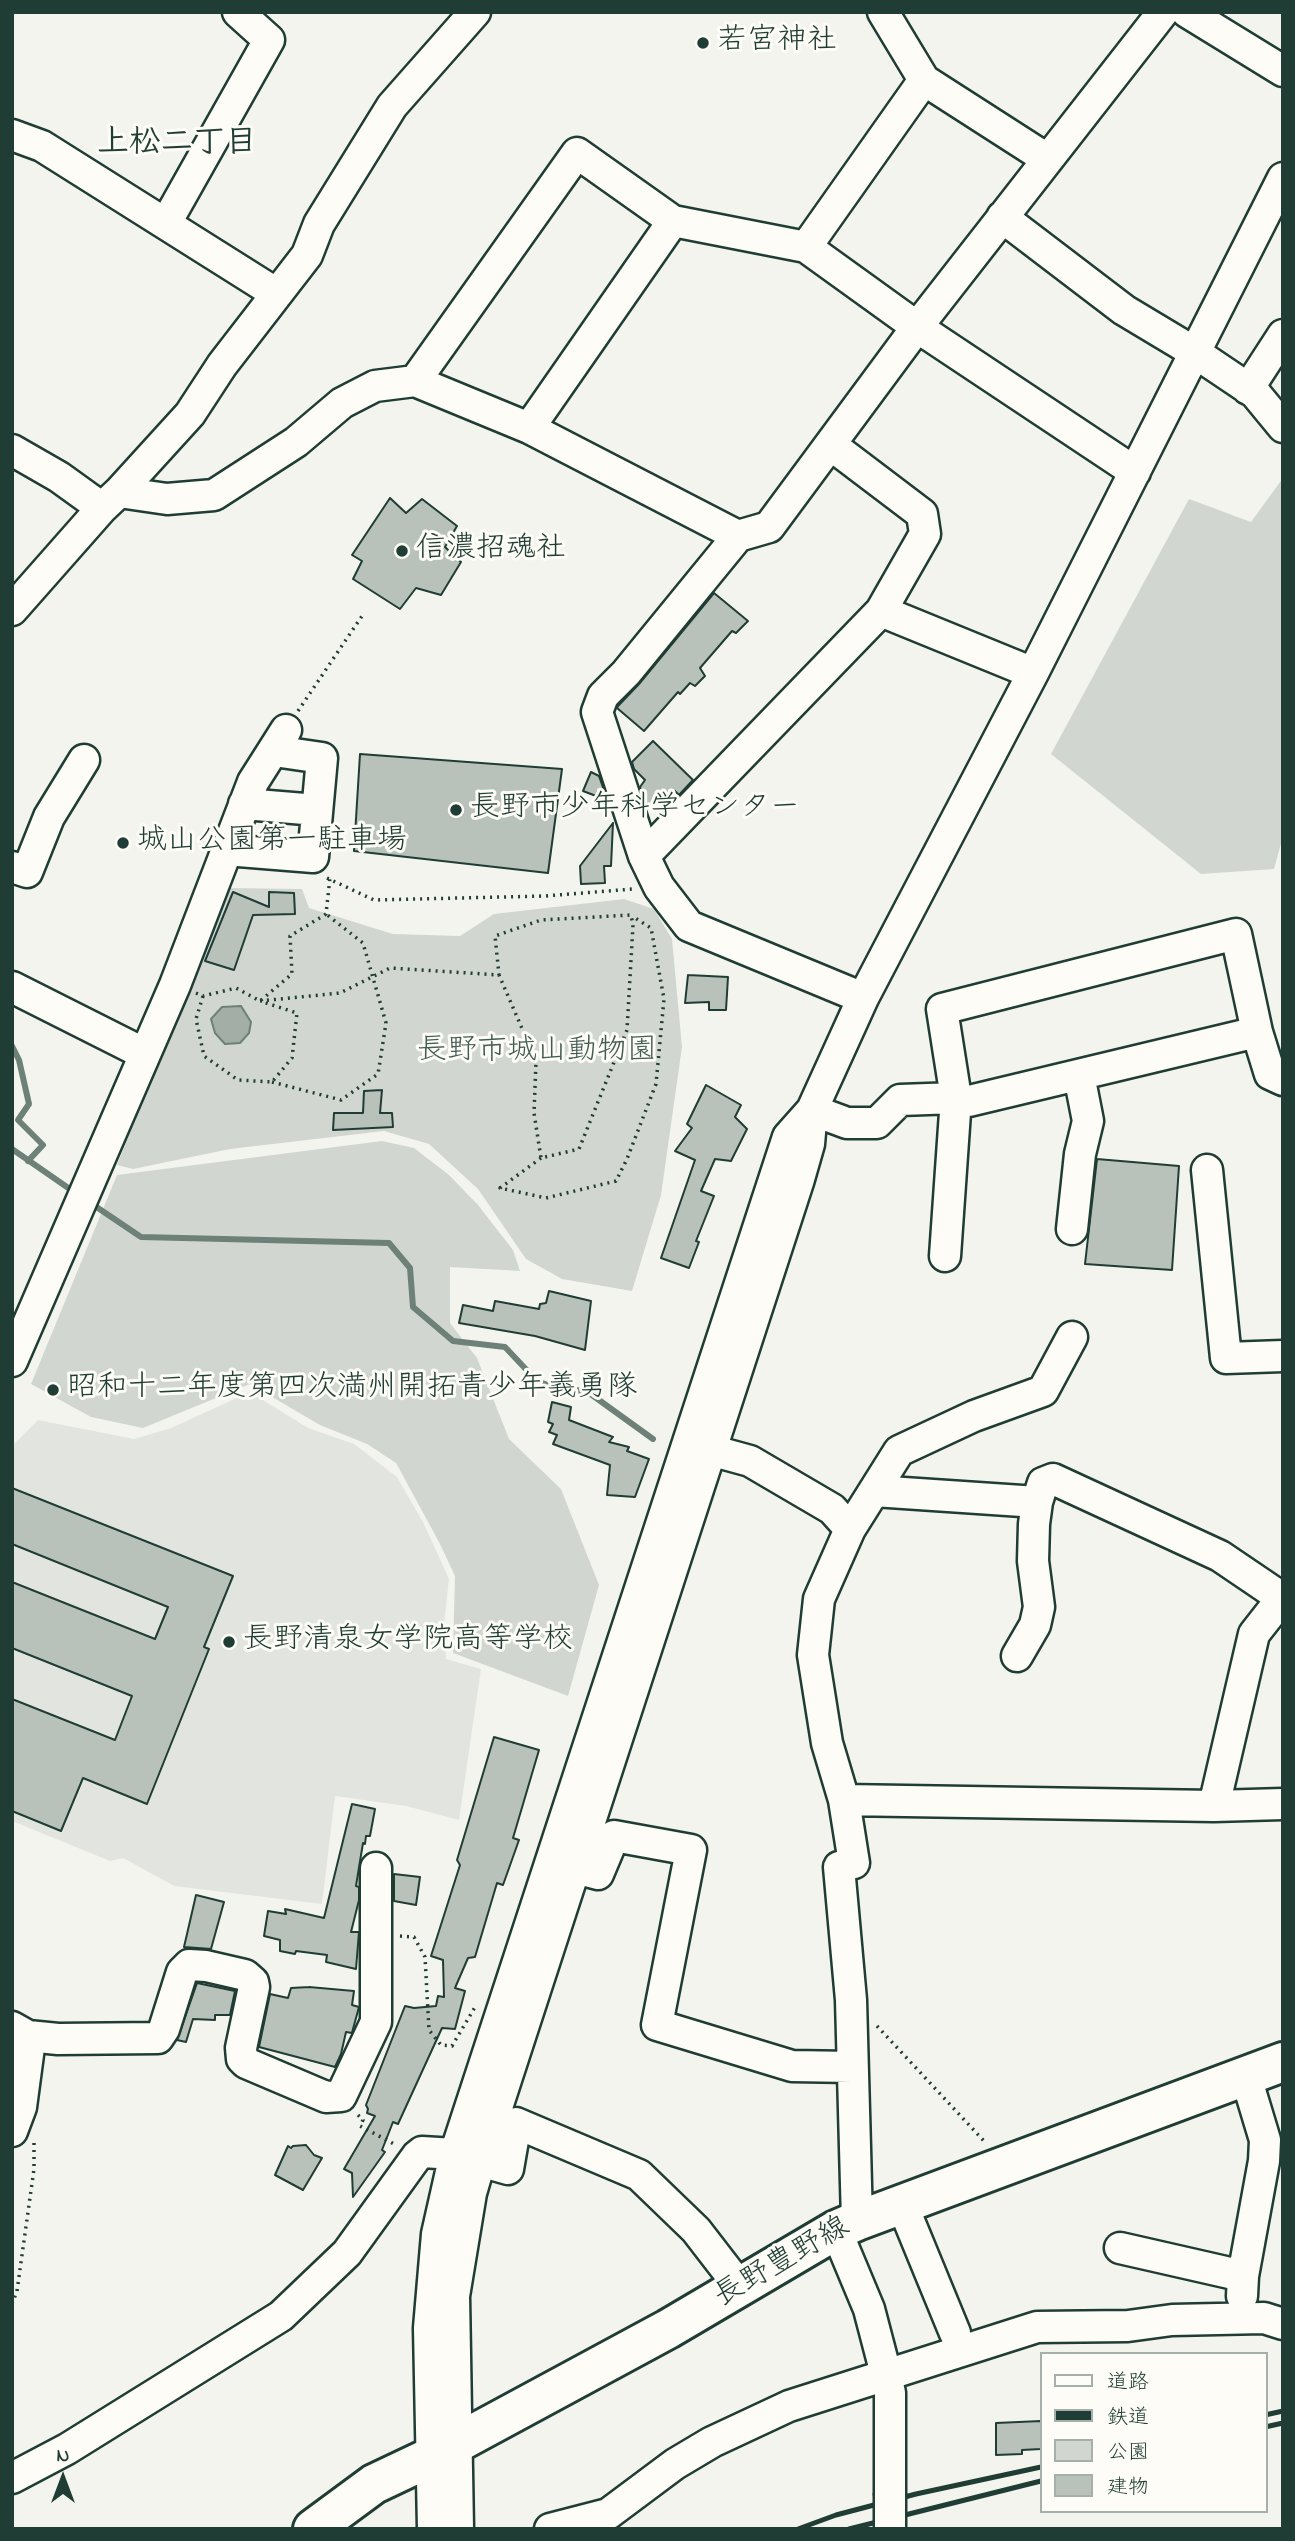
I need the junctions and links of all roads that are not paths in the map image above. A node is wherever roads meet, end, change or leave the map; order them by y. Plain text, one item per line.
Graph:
1 (238, 12) edge
2 (475, 12) edge
3 (883, 12) edge
4 (1163, 12) edge
5 (1187, 12) edge
6 (1283, 71) edge
7 (924, 80) junction
8 (12, 135) edge
9 (1047, 159) junction
10 (1283, 178) edge
11 (1002, 217) junction
12 (673, 221) junction
13 (166, 223) junction
14 (806, 247) junction
15 (277, 294) junction
16 (917, 327) junction
17 (1283, 335) edge
18 (1194, 352) junction
19 (415, 381) junction
20 (1248, 389) junction
21 (1283, 427) edge
22 (529, 428) junction
23 (831, 445) junction
24 (12, 450) edge
25 (1135, 472) junction
26 (111, 500) junction
27 (738, 536) junction
28 (12, 610) edge
29 (881, 611) junction
30 (1033, 673) junction
31 (84, 760) dead end
32 (244, 804) junction
33 (317, 810) junction
34 (644, 856) junction
35 (224, 858) junction
36 (12, 867) edge
37 (12, 986) edge
38 (863, 999) junction
39 (1257, 1032) junction
40 (145, 1054) junction
41 (1079, 1075) junction
42 (1283, 1080) edge
43 (956, 1098) junction
44 (812, 1110) junction
45 (1207, 1170) dead end
46 (1072, 1229) dead end
47 (945, 1256) dead end
48 (1072, 1337) dead end
49 (1283, 1356) edge
50 (12, 1361) edge
51 (710, 1450) junction
52 (874, 1491) junction
53 (1037, 1502) junction
54 (850, 1530) junction
55 (1282, 1597) edge
56 (1017, 1656) dead end
57 (844, 1800) junction
58 (1283, 1804) edge
59 (1214, 1806) junction
60 (376, 1868) dead end
61 (575, 1868) junction
62 (20, 2031) edge
63 (1283, 2062) edge
64 (852, 2067) junction
65 (1246, 2077) junction
66 (16, 2119) edge
67 (468, 2158) junction
68 (1273, 2162) edge
69 (902, 2204) junction
70 (847, 2225) junction
71 (1120, 2248) dead end
72 (1243, 2276) junction
73 (740, 2287) junction
74 (1241, 2318) junction
75 (1283, 2324) edge
76 (955, 2333) dead end
77 (886, 2374) junction
78 (443, 2450) junction
79 (12, 2478) edge
80 (313, 2529) edge
81 (433, 2529) edge
82 (458, 2529) edge
83 (550, 2529) edge
84 (890, 2529) edge

1 - 13 street
2 - 15 street
3 - 7 street
4 - 9 street
5 - 6 street
7 - 9 street
7 - 14 street
8 - 13 street
9 - 11 street
10 - 18 street
11 - 16 street
11 - 18 street
12 - 14 street
12 - 19 street
12 - 22 street
13 - 15 street
14 - 16 street
15 - 26 street
16 - 23 street
16 - 25 street
17 - 20 street
18 - 20 street
18 - 25 street
19 - 22 street
19 - 26 street
20 - 21 street
22 - 27 street
23 - 27 street
23 - 29 street
24 - 26 street
25 - 30 street
26 - 28 street
27 - 34 street
29 - 30 street
29 - 34 street
30 - 38 street
31 - 36 street
32 - 33 street
32 - 33 street
32 - 35 street
33 - 35 street
34 - 38 street
35 - 40 street
37 - 40 street
38 - 44 street
39 - 41 street
39 - 42 street
39 - 43 street
40 - 50 street
41 - 43 street
41 - 46 street
43 - 44 street
43 - 47 street
44 - 51 street
44 - 67 street
45 - 49 street
48 - 52 street
51 - 54 street
51 - 61 street
52 - 53 street
52 - 54 street
53 - 55 street
53 - 56 street
54 - 57 street
55 - 59 street
57 - 59 street
57 - 64 street
58 - 59 street
60 - 62 street
61 - 64 street
61 - 67 street
62 - 66 street
63 - 65 main road, 長野豊野線
64 - 70 street
65 - 68 street
65 - 69 main road, 長野豊野線
67 - 73 street
67 - 78 street
67 - 79 street
68 - 72 street
69 - 70 main road, 長野豊野線
69 - 76 street
70 - 73 main road, 長野豊野線
70 - 77 street
71 - 72 street
72 - 74 street
73 - 78 main road, 長野豊野線
74 - 75 street
74 - 77 street
77 - 83 street
77 - 84 street, bridge
78 - 80 main road, 長野豊野線
78 - 81 street
78 - 82 street

